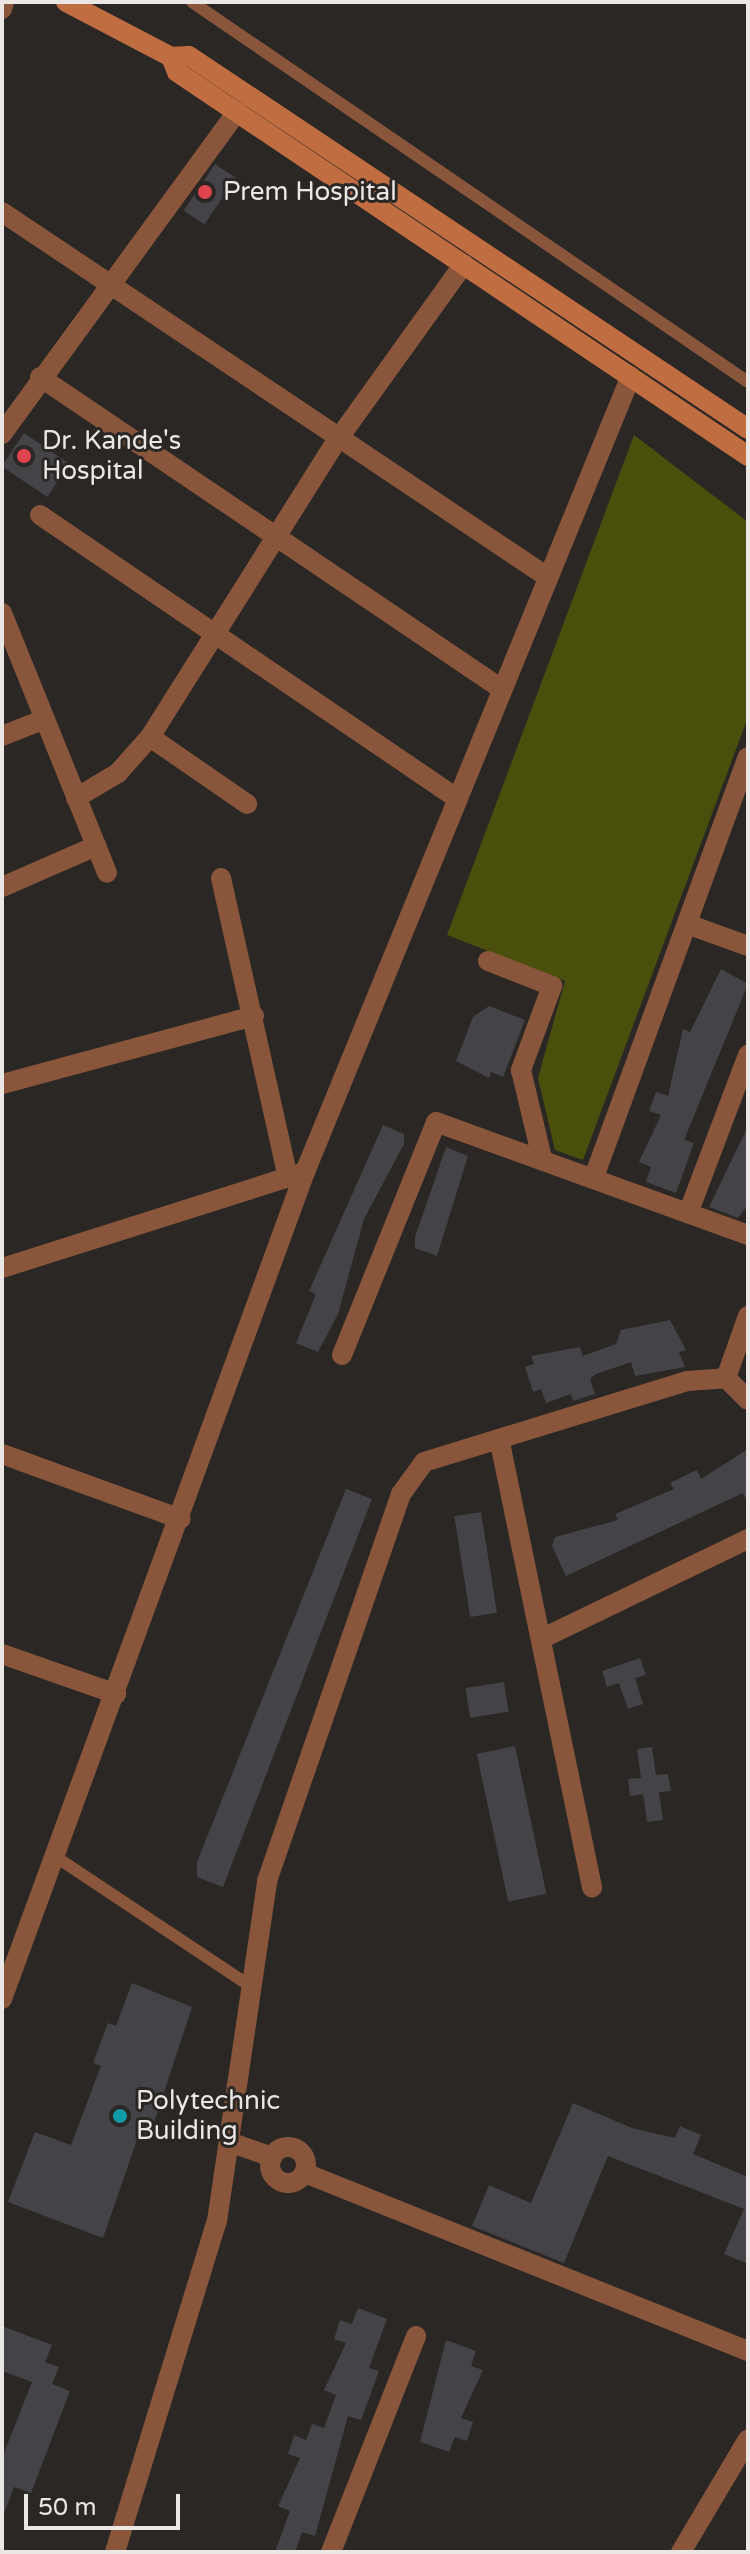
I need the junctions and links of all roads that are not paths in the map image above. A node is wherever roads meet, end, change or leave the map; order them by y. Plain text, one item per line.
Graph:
1 (4, 2) edge
2 (66, 2) edge
3 (192, 2) edge
4 (2, 9) edge
5 (171, 57) junction
6 (237, 112) junction
7 (2, 212) edge
8 (464, 264) junction
9 (107, 287) junction
10 (631, 376) junction
11 (40, 377) junction
12 (748, 382) edge
13 (748, 429) edge
14 (2, 434) edge
15 (336, 442) junction
16 (748, 456) edge
17 (40, 515) dead end
18 (273, 540) junction
19 (546, 576) junction
20 (2, 613) edge
21 (211, 637) junction
22 (500, 688) junction
23 (45, 719) junction
24 (2, 736) edge
25 (150, 737) junction
26 (748, 757) edge
27 (455, 797) junction
28 (76, 798) junction
29 (247, 804) dead end
30 (96, 846) junction
31 (107, 873) dead end
32 (221, 878) dead end
33 (2, 887) edge
34 (687, 924) junction
35 (748, 946) edge
36 (488, 961) dead end
37 (254, 1016) junction
38 (748, 1055) edge
39 (2, 1084) edge
40 (542, 1158) junction
41 (296, 1175) junction
42 (594, 1177) junction
43 (689, 1211) junction
44 (748, 1235) edge
45 (3, 1269) edge
46 (748, 1316) edge
47 (342, 1355) dead end
48 (726, 1378) junction
49 (748, 1400) edge
50 (500, 1443) junction
51 (2, 1454) edge
52 (181, 1519) junction
53 (748, 1539) edge
54 (541, 1639) junction
55 (2, 1654) edge
56 (116, 1694) junction
57 (56, 1857) junction
58 (592, 1888) dead end
59 (247, 1984) junction
60 (2, 1999) edge
61 (229, 2142) junction
62 (416, 2336) dead end
63 (748, 2351) edge
64 (748, 2439) edge
65 (115, 2552) edge
66 (331, 2552) edge
67 (681, 2552) edge

1 - 4 street
2 - 5 street
3 - 12 lane
5 - 6 street
5 - 13 street
6 - 8 street
6 - 9 street
7 - 9 street
8 - 10 street
8 - 15 street
9 - 11 street
9 - 15 street
10 - 16 street
10 - 19 street
11 - 14 street
11 - 18 street
15 - 18 street
15 - 19 street
17 - 21 street
18 - 21 street
18 - 22 street
19 - 22 street
20 - 23 street
21 - 25 street
21 - 27 street
22 - 27 street
23 - 24 street
23 - 28 street
25 - 28 street
25 - 29 street
26 - 34 street
27 - 41 street
28 - 30 street
30 - 31 street
30 - 33 street
32 - 37 street
34 - 35 street
34 - 42 street
36 - 40 street
37 - 39 street
37 - 41 street
38 - 43 street
40 - 42 street
40 - 47 street
41 - 45 street
41 - 52 street
42 - 43 street
43 - 44 street
46 - 48 street
48 - 49 street
48 - 50 street
50 - 54 street
50 - 59 street
51 - 52 street
52 - 56 street
53 - 54 street
54 - 58 street
55 - 56 street
56 - 57 street
57 - 59 lane
57 - 60 street
59 - 61 street
61 - 63 street
61 - 65 street
62 - 66 street
64 - 67 street

